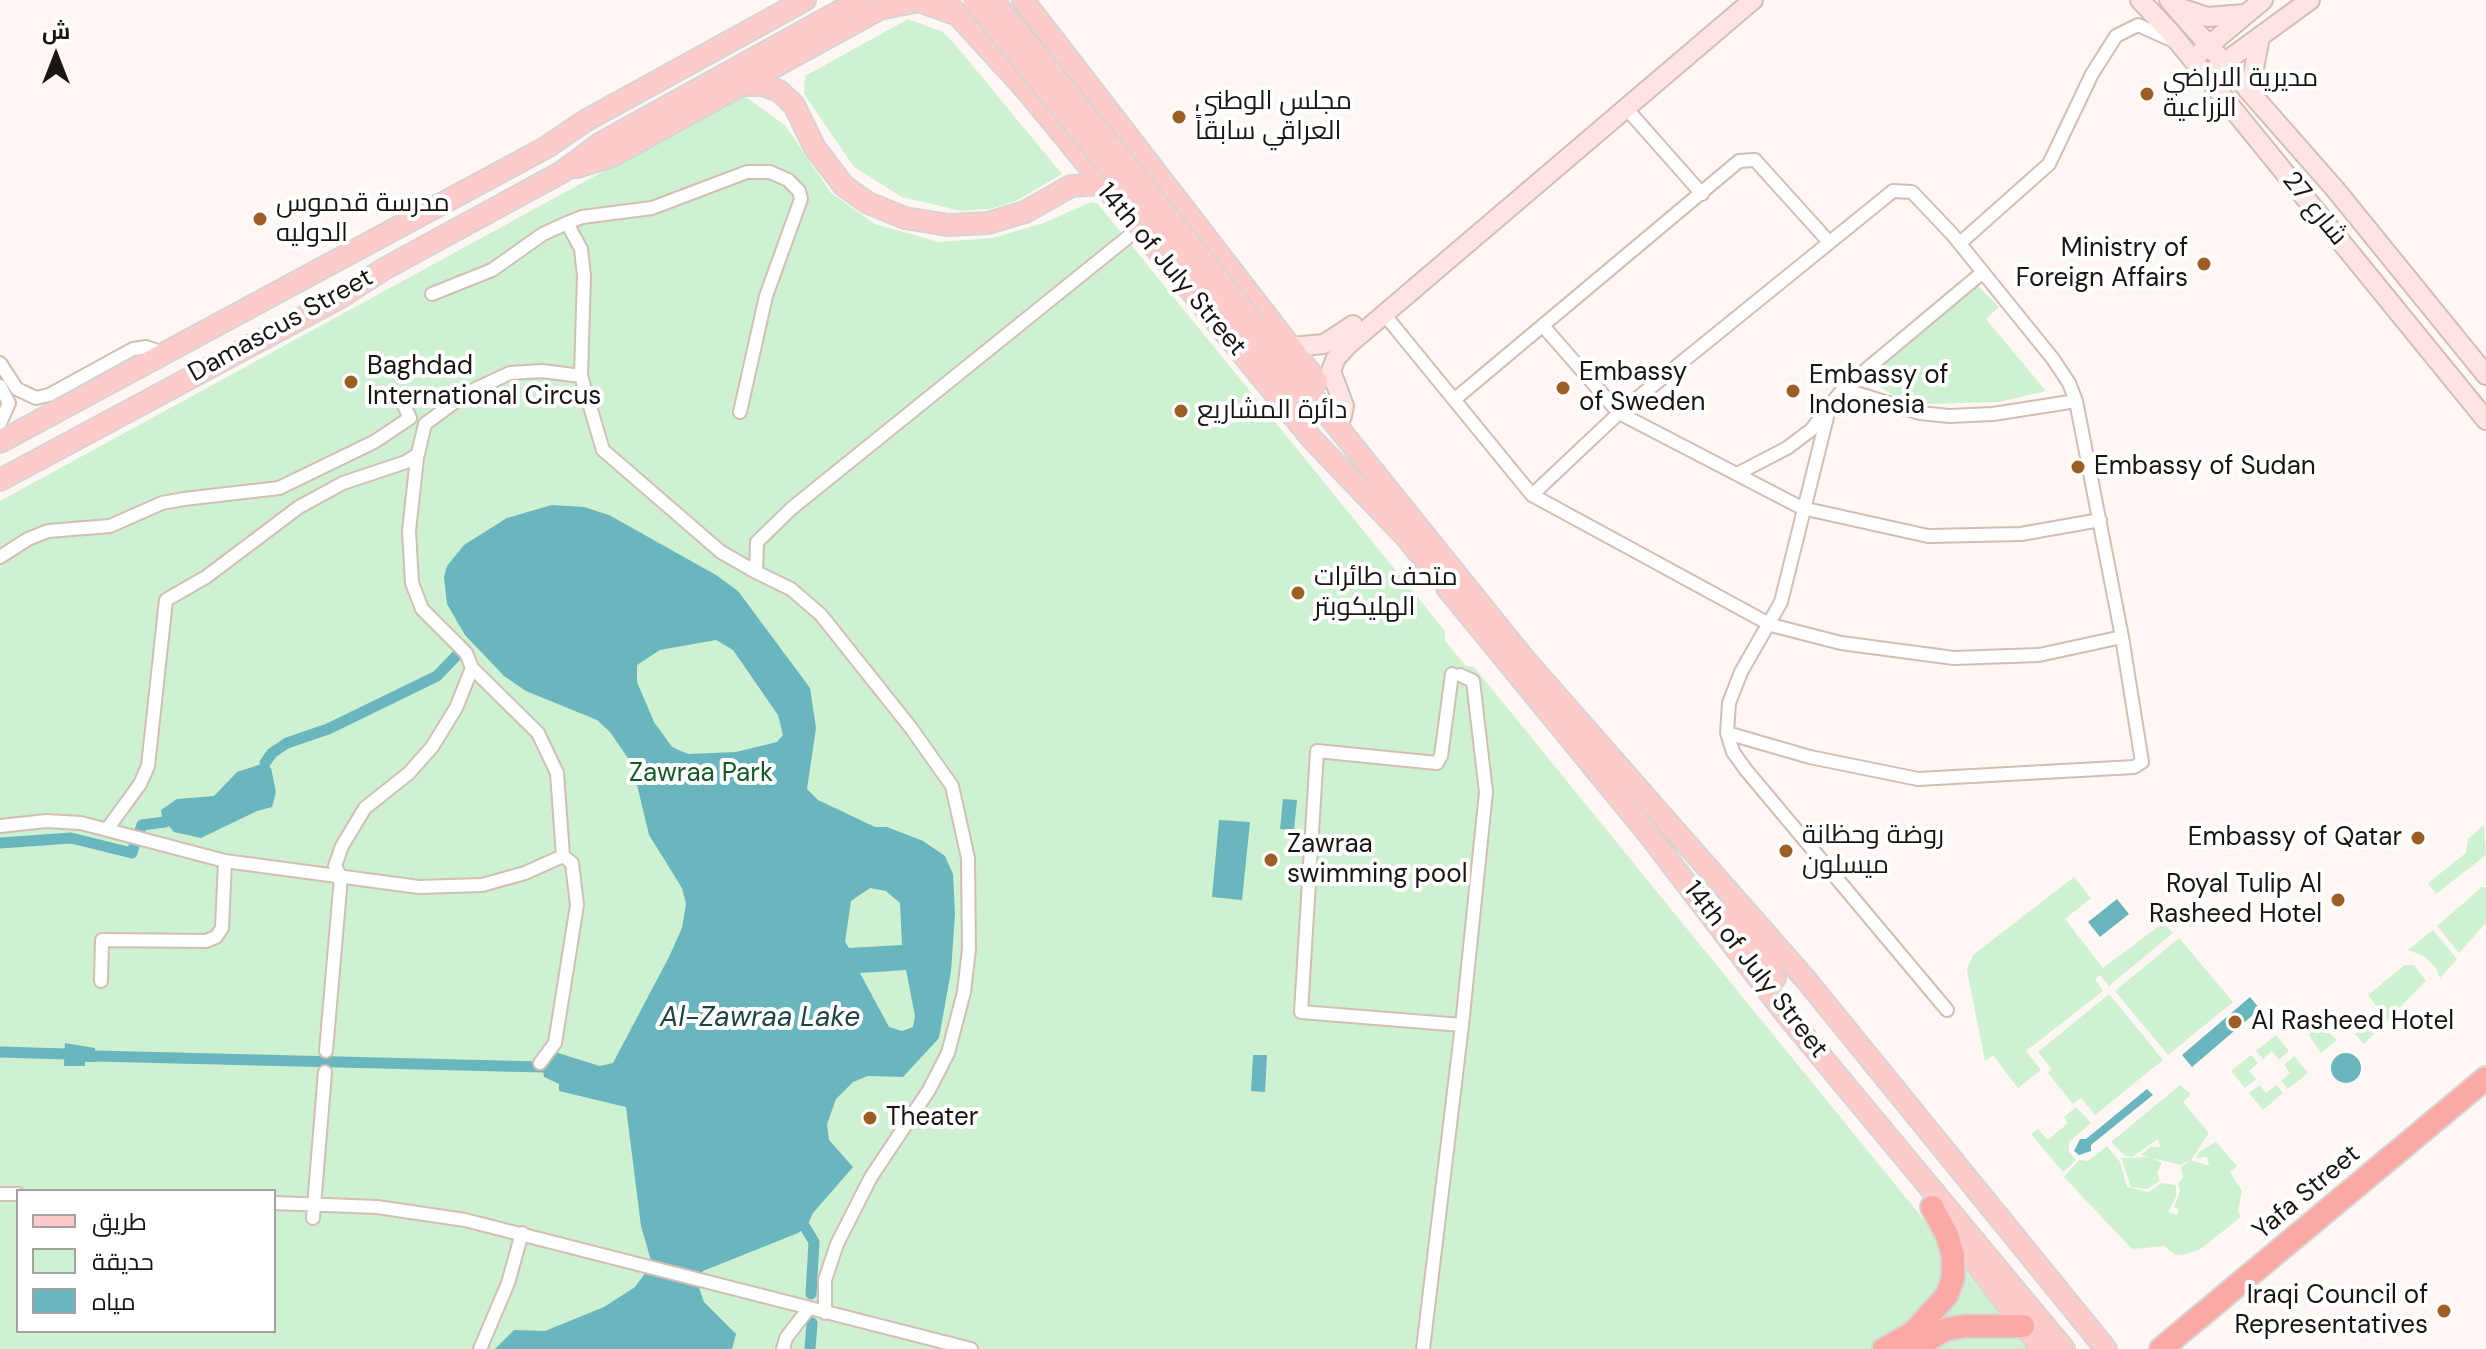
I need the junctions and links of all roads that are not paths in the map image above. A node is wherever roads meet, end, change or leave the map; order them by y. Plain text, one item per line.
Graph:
1 (805, 0) edge
2 (832, 0) edge
3 (860, 0) edge
4 (944, 0) edge
5 (973, 0) edge
6 (993, 0) edge
7 (1023, 0) edge
8 (1737, 0) edge
9 (1753, 0) edge
10 (2140, 0) edge
11 (2263, 0) edge
12 (2310, 0) edge
13 (2172, 3) edge
14 (890, 4) edge
15 (2244, 14) junction
16 (958, 16) junction
17 (2260, 37) junction
18 (2180, 44) junction
19 (2208, 45) junction
20 (2224, 62) junction
21 (2200, 69) junction
22 (744, 85) junction
23 (2256, 98) junction
24 (1626, 108) junction
25 (547, 147) junction
26 (562, 172) junction
27 (1100, 184) junction
28 (1702, 194) junction
29 (567, 223) junction
30 (2364, 225) junction
31 (397, 228) junction
32 (1138, 229) junction
33 (1829, 242) junction
34 (1960, 243) junction
35 (2342, 243) junction
36 (384, 269) junction
37 (1983, 272) junction
38 (432, 294) dead end
39 (1384, 314) junction
40 (1248, 327) junction
41 (1544, 327) junction
42 (1284, 348) junction
43 (163, 353) junction
44 (2, 370) edge
45 (127, 373) junction
46 (2486, 375) edge
47 (581, 376) junction
48 (0, 386) edge
49 (1843, 389) junction
50 (399, 395) dead end
51 (80, 399) junction
52 (1455, 399) junction
53 (2076, 401) junction
54 (138, 405) junction
55 (740, 412) dead end
56 (1619, 413) junction
57 (1828, 413) junction
58 (410, 418) junction
59 (2486, 420) edge
60 (0, 423) edge
61 (425, 424) junction
62 (98, 426) junction
63 (1332, 432) junction
64 (0, 442) edge
65 (418, 454) junction
66 (1737, 474) junction
67 (0, 480) edge
68 (1532, 495) junction
69 (1802, 508) junction
70 (2100, 520) junction
71 (1410, 529) junction
72 (756, 545) junction
73 (0, 557) edge
74 (730, 559) junction
75 (756, 572) junction
76 (1771, 625) junction
77 (2122, 637) junction
78 (1520, 666) junction
79 (472, 668) junction
80 (1727, 733) junction
81 (0, 826) edge
82 (108, 828) junction
83 (563, 856) junction
84 (1698, 860) junction
85 (225, 861) junction
86 (341, 877) junction
87 (101, 981) dead end
88 (1947, 1010) dead end
89 (1785, 1013) junction
90 (1462, 1025) junction
91 (326, 1051) dead end
92 (540, 1063) dead end
93 (325, 1072) dead end
94 (2486, 1078) edge
95 (2486, 1098) edge
96 (276, 1203) edge
97 (1932, 1207) junction
98 (314, 1212) junction
99 (522, 1233) junction
100 (809, 1308) junction
101 (825, 1313) junction
102 (2023, 1326) junction
103 (480, 1349) edge
104 (783, 1349) edge
105 (971, 1349) edge
106 (1423, 1349) edge
107 (1884, 1349) edge
108 (1911, 1349) edge
109 (2042, 1349) edge
110 (2064, 1349) edge
111 (2079, 1349) edge
112 (2091, 1349) edge
113 (2106, 1349) edge
114 (2161, 1349) edge
115 (2182, 1349) edge

1 - 25 main road, Damascus Street
2 - 25 main road, Damascus Street
3 - 26 main road, Damascus Street
4 - 16 main road, 14th of July Street
5 - 40 main road, bridge
6 - 40 main road, bridge
7 - 42 main road, 14th of July Street
8 - 42 main road
9 - 24 main road
10 - 18 main road, شارع 27
11 - 15 main road
12 - 17 main road
13 - 15 main road
13 - 19 main road, شارع 27
14 - 16 main road
14 - 22 main road, Damascus Street
15 - 19 main road
16 - 27 main road, 14th of July Street
17 - 20 main road
17 - 23 main road
18 - 21 main road, شارع 27
18 - 34 street
19 - 20 main road, شارع 27
19 - 21 main road
20 - 21 main road
20 - 23 main road, شارع 27
21 - 35 main road, شارع 27
22 - 26 main road, Damascus Street
22 - 27 main road
23 - 30 main road, شارع 27
24 - 28 street
24 - 39 main road
25 - 31 main road, Damascus Street
26 - 36 main road, Damascus Street
27 - 32 main road, 14th of July Street
28 - 33 street
28 - 41 street
29 - 38 street
29 - 47 street
29 - 55 street
30 - 35 main road
30 - 46 main road, شارع 27
31 - 36 main road
31 - 43 main road, Damascus Street
32 - 63 main road, 14th of July Street
32 - 72 street
33 - 34 street
33 - 56 street
34 - 37 street
35 - 59 main road, شارع 27
36 - 54 main road, Damascus Street
37 - 49 street
37 - 53 street
39 - 52 street
39 - 63 main road
40 - 42 main road, 14th of July Street
40 - 63 main road, 14th of July Street
41 - 52 street
41 - 56 street
42 - 63 main road, 14th of July Street
43 - 44 street
43 - 45 main road, Damascus Street
45 - 51 main road, Damascus Street
45 - 54 main road
47 - 61 street
47 - 74 street
48 - 60 street
49 - 53 street
49 - 57 street
50 - 58 street
51 - 62 main road
51 - 64 main road, Damascus Street
52 - 68 street
53 - 70 street
54 - 62 main road, Damascus Street
56 - 66 street
56 - 68 street
57 - 66 street
57 - 69 street
58 - 61 street
58 - 73 street
61 - 65 street
62 - 67 main road, Damascus Street
63 - 71 main road, 14th of July Street
63 - 71 main road, 14th of July Street
65 - 79 street
65 - 82 street
66 - 69 street
68 - 76 street
69 - 70 street
69 - 76 street
70 - 77 street
71 - 78 main road, 14th of July Street
71 - 78 main road, 14th of July Street
72 - 74 street
72 - 75 street
74 - 75 street
75 - 101 street
76 - 77 street
76 - 80 street
77 - 80 street
78 - 84 main road, 14th of July Street
78 - 89 main road, 14th of July Street
79 - 83 street
79 - 86 street
80 - 88 street
81 - 82 street
82 - 85 street
83 - 86 street
83 - 92 street
84 - 111 main road, 14th of July Street
84 - 112 main road
84 - 113 main road, 14th of July Street
85 - 86 street
85 - 87 street
86 - 91 street
89 - 97 main road
89 - 110 main road, 14th of July Street
90 - 90 street
90 - 106 street
93 - 98 street
94 - 114 highway, Yafa Street
95 - 115 highway, Yafa Street
96 - 98 street
97 - 102 main road
97 - 107 highway
98 - 99 street
99 - 100 street
99 - 103 street
100 - 101 street
100 - 104 street
101 - 105 street
102 - 108 highway
102 - 109 main road

